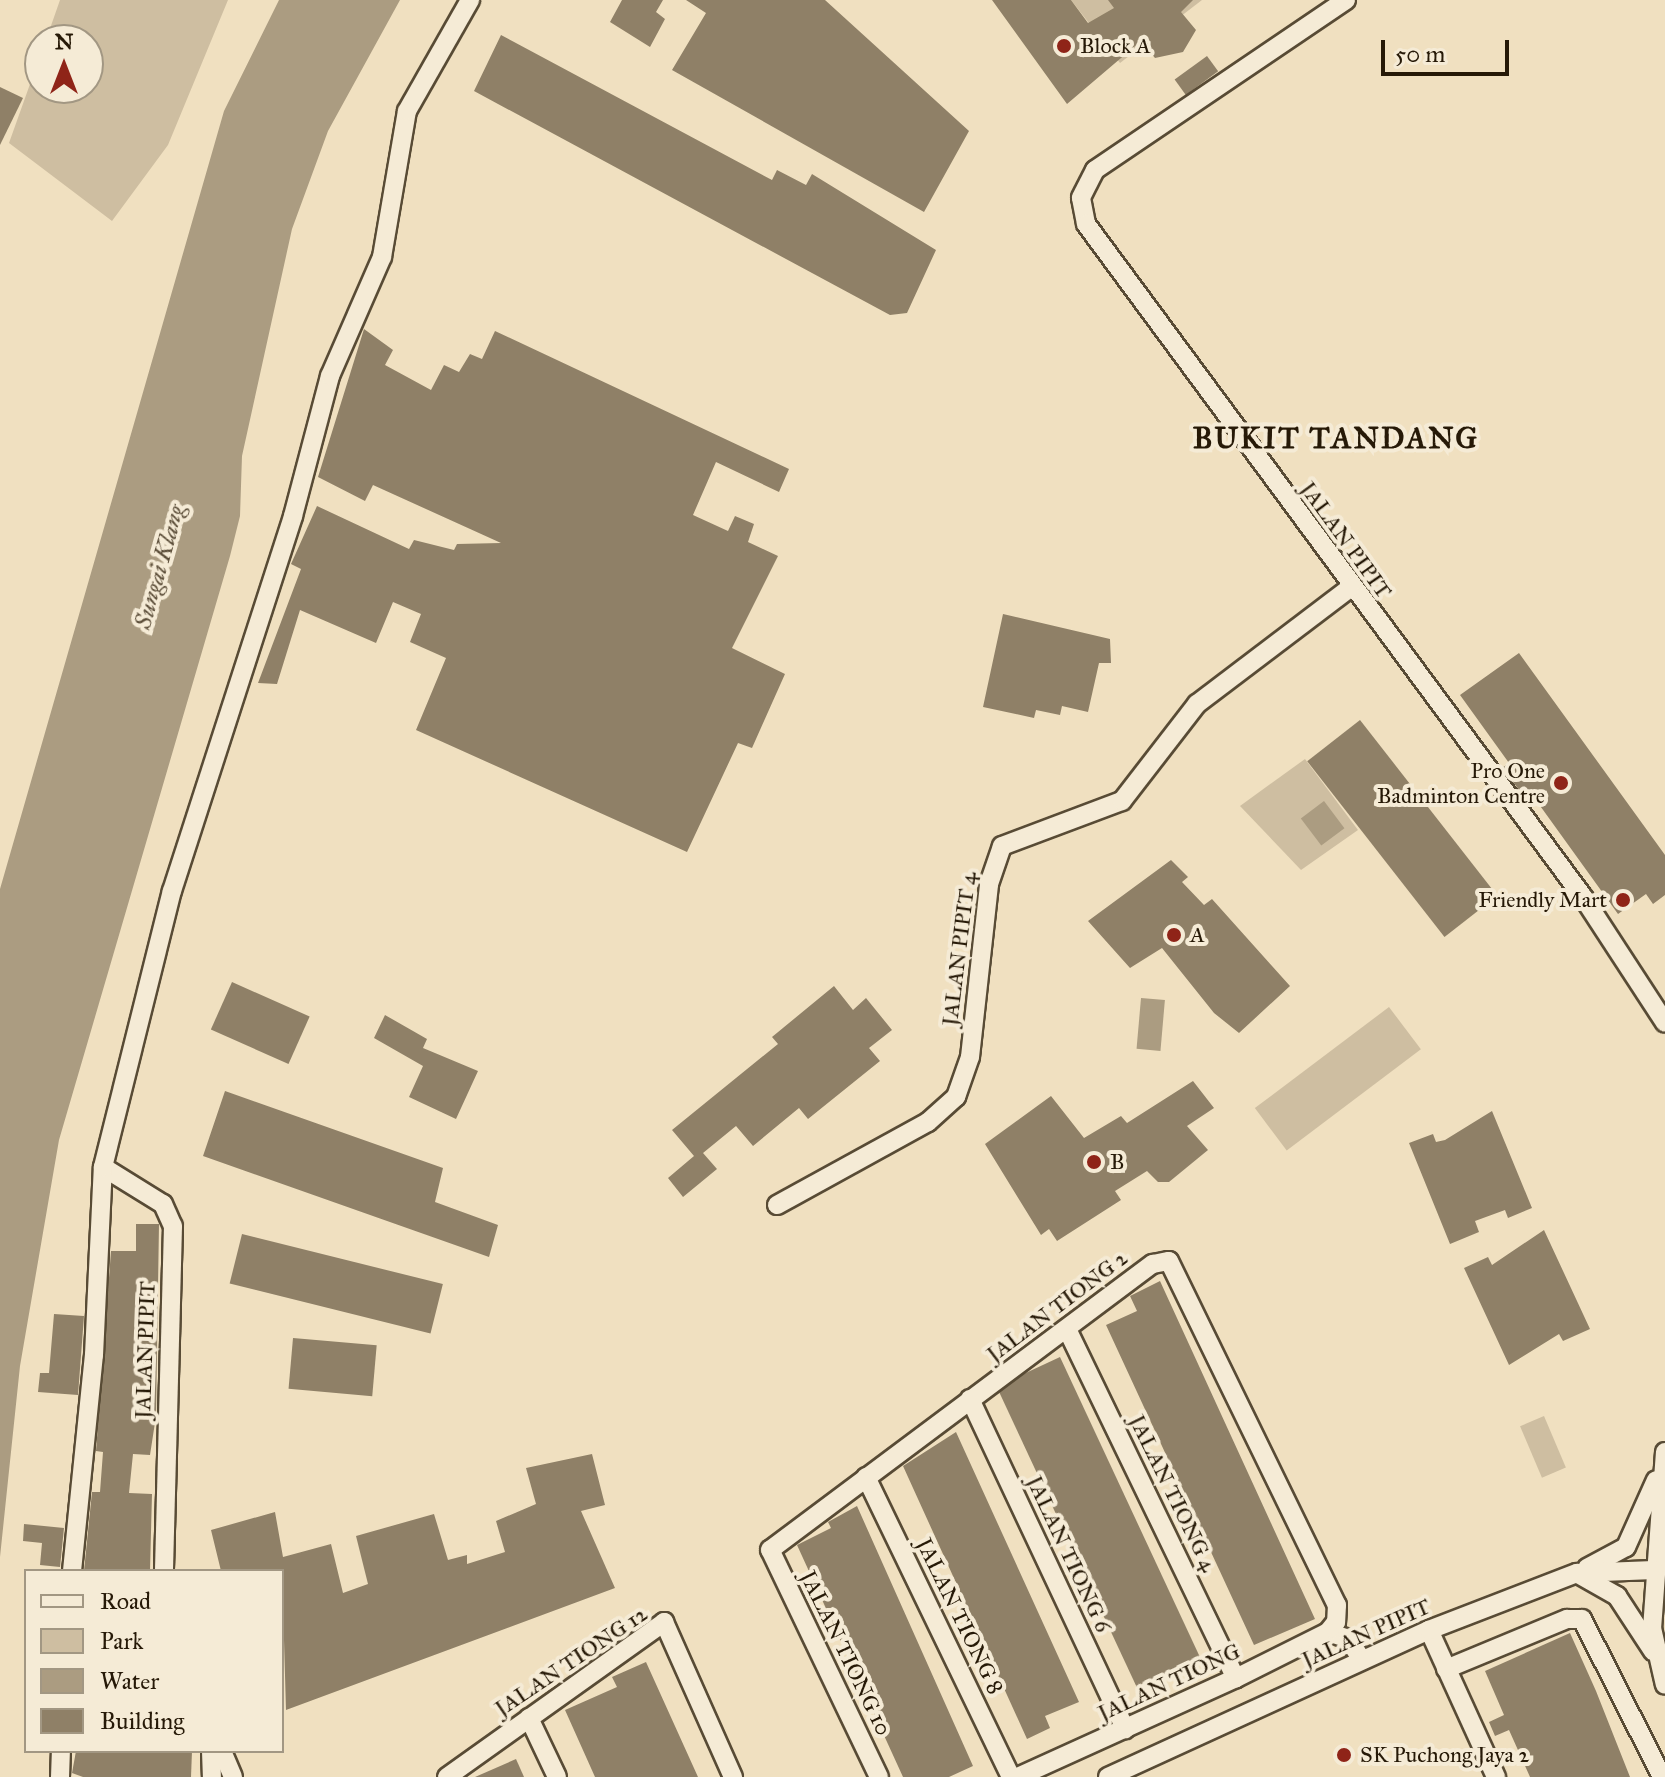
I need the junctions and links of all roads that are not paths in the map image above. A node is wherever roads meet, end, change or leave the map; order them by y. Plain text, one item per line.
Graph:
1 (470, 0) edge
2 (1346, 0) edge
3 (1350, 588) junction
4 (1665, 1023) edge
5 (103, 1167) junction
6 (777, 1205) dead end
7 (1067, 1329) junction
8 (970, 1399) junction
9 (1665, 1452) edge
10 (1664, 1459) edge
11 (866, 1477) junction
12 (770, 1550) joint
13 (72, 1569) edge
14 (164, 1569) edge
15 (1654, 1570) junction
16 (1577, 1573) junction
17 (1332, 1627) junction
18 (1429, 1630) junction
19 (1654, 1653) junction
20 (1362, 1660) junction
21 (1446, 1669) junction
22 (1236, 1678) junction
23 (1665, 1685) edge
24 (529, 1718) junction
25 (1125, 1729) junction
26 (61, 1753) edge
27 (211, 1753) edge
28 (223, 1753) edge
29 (60, 1777) edge
30 (212, 1777) edge
31 (233, 1777) edge
32 (447, 1777) edge
33 (557, 1777) edge
34 (733, 1777) edge
35 (879, 1777) edge
36 (1011, 1777) edge
37 (1018, 1777) edge
38 (1108, 1777) edge
39 (1496, 1777) edge
40 (1662, 1777) edge

1 - 5 street
2 - 3 street, JALAN PIPIT
3 - 4 street, JALAN PIPIT
3 - 6 street, JALAN PIPIT 4
5 - 13 street
5 - 14 street, JALAN PIPIT
7 - 8 street, JALAN TIONG 2
7 - 17 street, JALAN TIONG 2
7 - 22 street, JALAN TIONG 4
8 - 11 street, JALAN TIONG 2
8 - 25 street, JALAN TIONG 6
9 - 10 street
10 - 15 street
10 - 16 street
11 - 12 street, JALAN TIONG 2
11 - 36 street, JALAN TIONG 8
12 - 35 street, JALAN TIONG 10
15 - 16 street, JALAN PIPIT
15 - 19 street
16 - 18 street, JALAN PIPIT
16 - 19 street
17 - 20 street
17 - 22 street, JALAN TIONG
18 - 20 street, JALAN PIPIT
18 - 21 street
19 - 23 street
20 - 38 street, JALAN PIPIT
21 - 39 street
21 - 40 street
22 - 25 street, JALAN TIONG
24 - 32 street, JALAN TIONG 12
24 - 33 street
24 - 34 street, JALAN TIONG 12
25 - 37 street, JALAN TIONG
26 - 29 street
27 - 30 street
28 - 31 street

